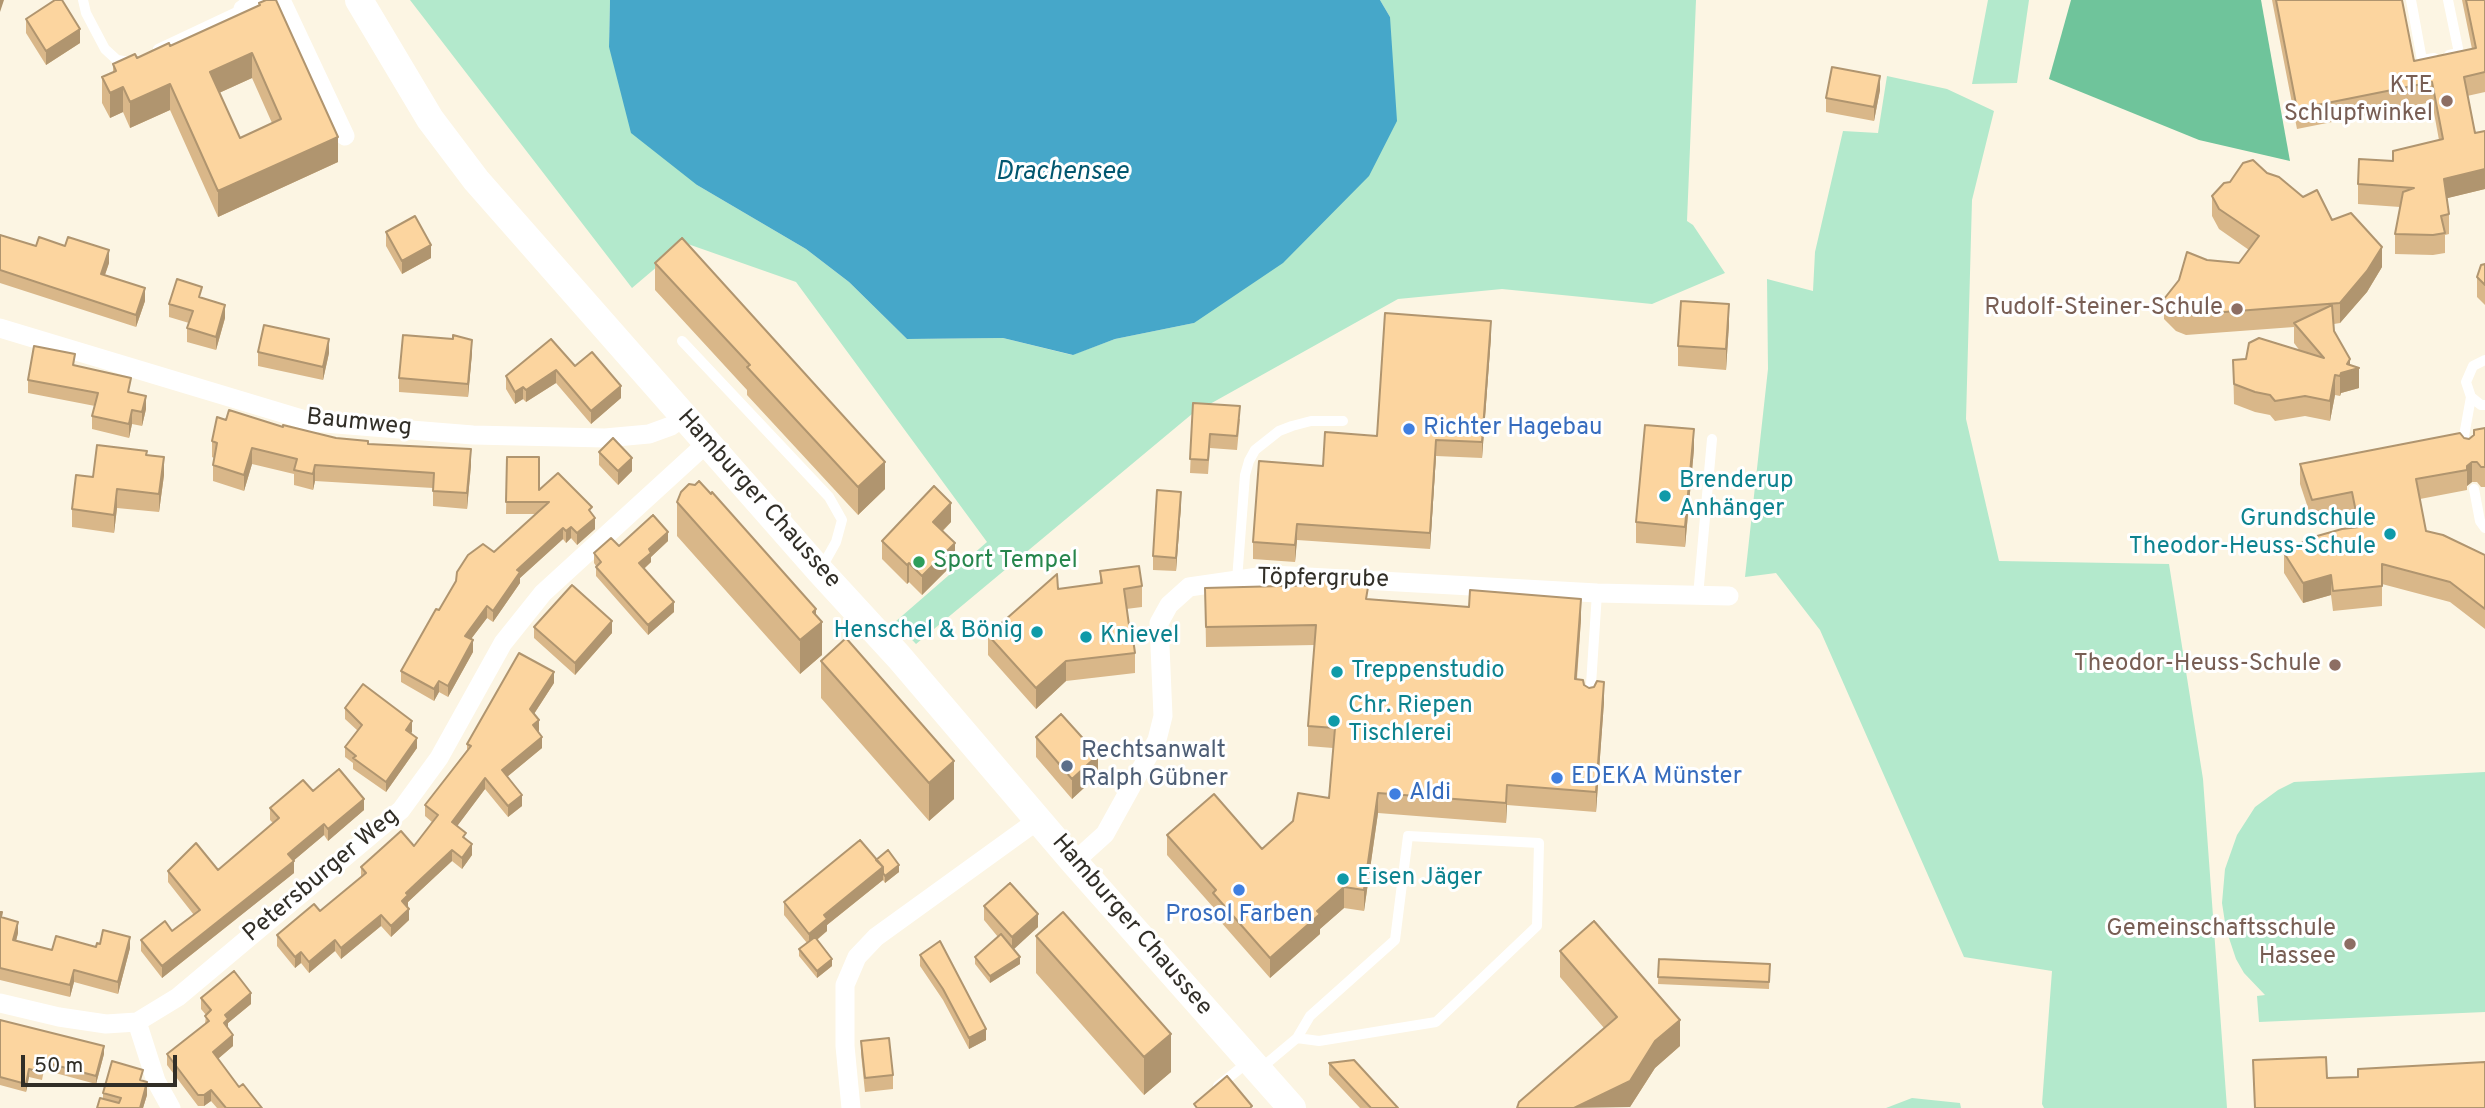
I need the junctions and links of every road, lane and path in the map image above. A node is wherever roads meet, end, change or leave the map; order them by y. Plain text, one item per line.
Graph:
1 (83, 0) edge
2 (262, 0) edge
3 (281, 0) edge
4 (359, 0) edge
5 (2411, 0) edge
6 (2448, 0) edge
7 (243, 9) joint
8 (345, 136) dead end
9 (0, 328) edge
10 (682, 341) dead end
11 (2485, 360) edge
12 (2471, 397) junction
13 (2485, 405) edge
14 (684, 417) junction
15 (1343, 421) dead end
16 (1712, 439) dead end
17 (707, 443) junction
18 (2467, 452) edge
19 (2474, 489) dead end
20 (2485, 528) edge
21 (820, 571) junction
22 (1237, 580) junction
23 (1597, 593) junction
24 (1698, 596) junction
25 (1729, 596) dead end
26 (1590, 701) edge
27 (1038, 820) junction
28 (1074, 862) junction
29 (0, 1003) edge
30 (137, 1021) junction
31 (1297, 1038) junction
32 (1254, 1065) junction
33 (1212, 1091) edge
34 (171, 1108) edge
35 (851, 1108) edge
36 (1292, 1108) edge

1 - 7 lane
2 - 7 street
3 - 8 street
4 - 14 main road, Hamburger Chaussee
5 - 6 lane
9 - 14 street, Baumweg
10 - 21 lane
11 - 12 lane
12 - 13 lane
12 - 18 lane
14 - 17 main road, Hamburger Chaussee
15 - 22 lane
16 - 24 lane
17 - 21 main road, Hamburger Chaussee
17 - 30 street, Petersburger Weg
19 - 20 lane
21 - 27 main road, Hamburger Chaussee
22 - 23 street, Töpfergrube
22 - 28 street, Töpfergrube
23 - 24 street, Töpfergrube
23 - 26 lane
24 - 25 street, Töpfergrube
27 - 28 main road, Hamburger Chaussee
27 - 35 street
28 - 32 main road, Hamburger Chaussee
29 - 30 street, Petersburger Weg
30 - 34 street
31 - 31 lane
31 - 32 lane
32 - 33 lane
32 - 36 main road, Hamburger Chaussee

